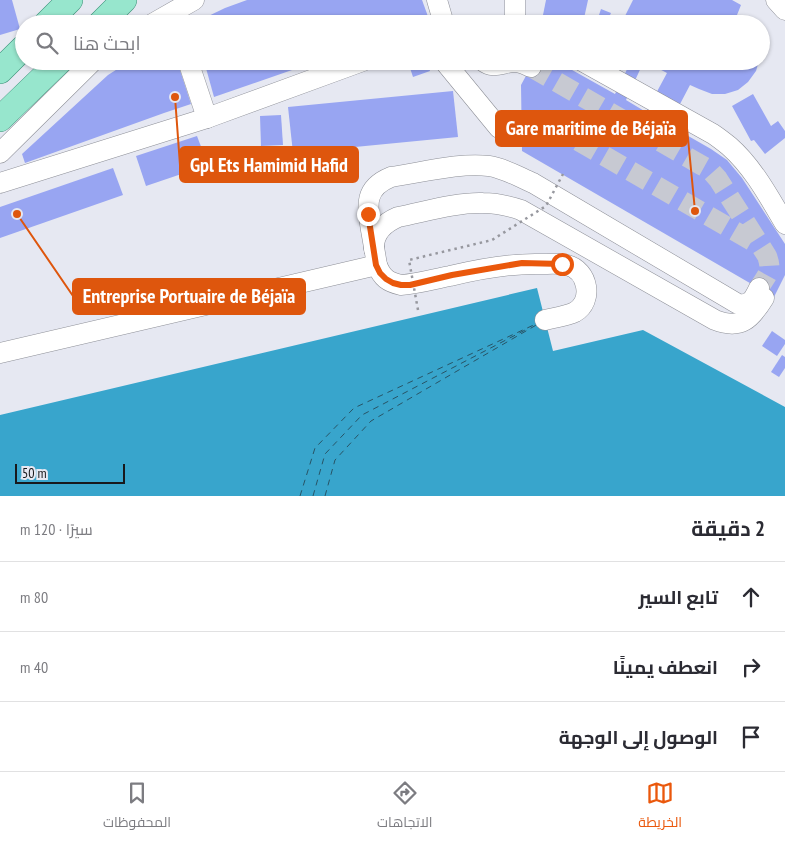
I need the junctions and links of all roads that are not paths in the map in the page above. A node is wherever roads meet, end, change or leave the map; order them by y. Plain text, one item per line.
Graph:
1 (70, 0) edge
2 (194, 0) edge
3 (437, 0) edge
4 (515, 0) edge
5 (776, 0) edge
6 (122, 2) edge
7 (785, 10) edge
8 (55, 15) edge
9 (109, 15) edge
10 (176, 15) edge
11 (441, 15) edge
12 (514, 15) edge
13 (15, 55) edge
14 (51, 70) edge
15 (84, 70) edge
16 (191, 70) edge
17 (339, 70) edge
18 (451, 70) edge
19 (598, 70) edge
20 (0, 71) edge
21 (208, 118) junction
22 (0, 119) edge
23 (522, 133) tunnel mouth
24 (0, 153) edge
25 (0, 183) edge
26 (785, 224) edge
27 (376, 259) junction
28 (545, 320) dead end
29 (0, 353) edge

1 - 8 main road
2 - 10 street
3 - 11 street
4 - 12 street
5 - 7 street
6 - 9 main road
13 - 20 main road
14 - 22 main road
15 - 24 street
16 - 21 street
17 - 21 street
18 - 23 street
19 - 26 street
21 - 25 street
27 - 27 street
27 - 28 street
27 - 29 street

